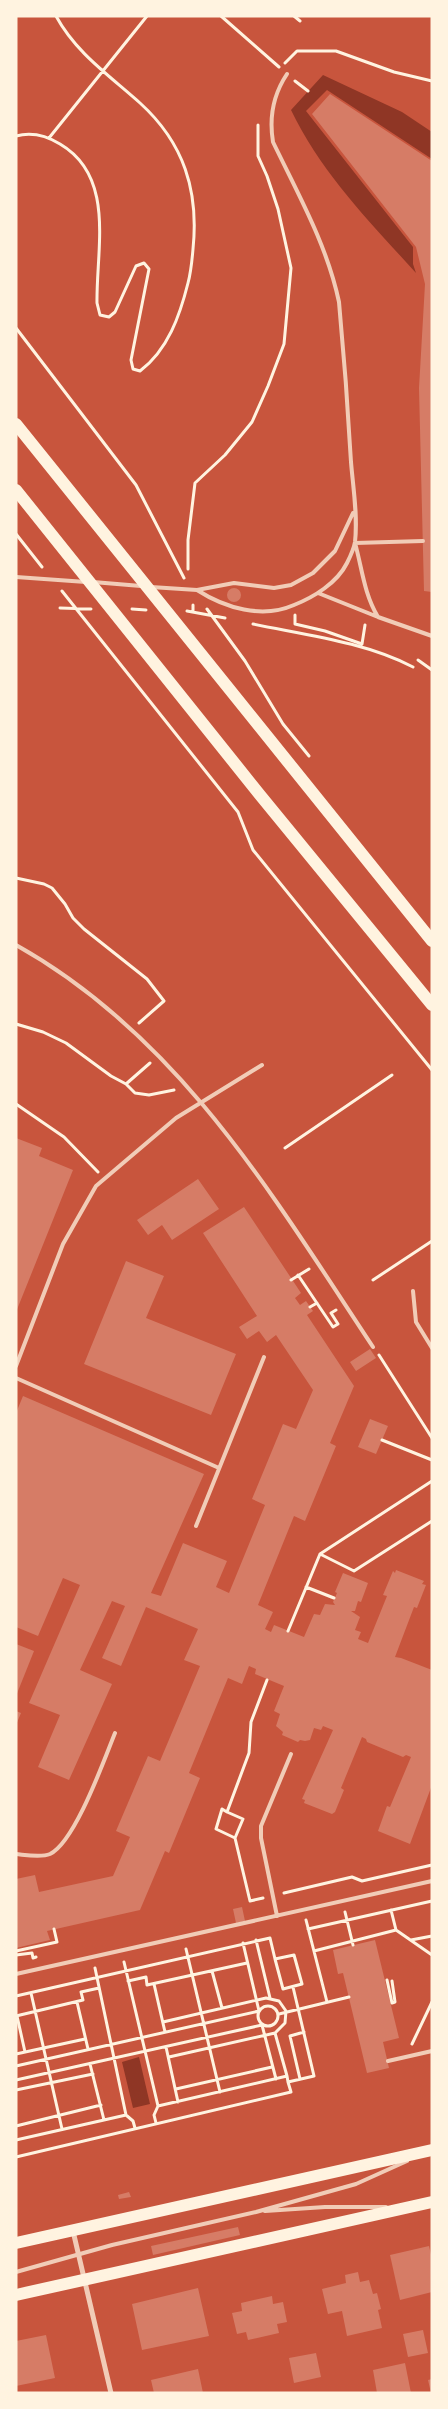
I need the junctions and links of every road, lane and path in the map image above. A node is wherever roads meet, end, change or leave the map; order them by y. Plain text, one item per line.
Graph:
1 (56, 16) edge
2 (147, 16) edge
3 (221, 16) edge
4 (294, 16) edge
5 (300, 22) dead end
6 (103, 72) junction
7 (287, 74) dead end
8 (432, 81) edge
9 (258, 126) dead end
10 (16, 136) edge
11 (49, 138) junction
12 (16, 328) edge
13 (16, 424) edge
14 (16, 490) edge
15 (354, 510) junction
16 (16, 534) edge
17 (423, 542) dead end
18 (355, 543) junction
19 (188, 569) dead end
20 (47, 573) dead end
21 (16, 577) edge
22 (184, 579) dead end
23 (59, 588) dead end
24 (197, 590) junction
25 (318, 592) junction
26 (201, 601) dead end
27 (193, 605) dead end
28 (378, 617) junction
29 (231, 620) dead end
30 (246, 623) dead end
31 (432, 636) edge
32 (418, 660) dead end
33 (413, 667) dead end
34 (432, 670) edge
35 (309, 756) dead end
36 (16, 878) edge
37 (432, 941) edge
38 (16, 945) edge
39 (432, 1006) edge
40 (16, 1024) edge
41 (133, 1029) junction
42 (158, 1054) junction
43 (262, 1065) dead end
44 (432, 1070) edge
45 (392, 1075) dead end
46 (126, 1084) junction
47 (189, 1088) junction
48 (201, 1102) junction
49 (16, 1104) edge
50 (285, 1148) dead end
51 (104, 1178) junction
52 (432, 1241) edge
53 (307, 1270) dead end
54 (298, 1276) junction
55 (291, 1280) dead end
56 (372, 1280) dead end
57 (413, 1291) dead end
58 (317, 1303) junction
59 (310, 1307) dead end
60 (331, 1313) dead end
61 (373, 1346) joint
62 (432, 1348) edge
63 (264, 1357) dead end
64 (16, 1366) edge
65 (16, 1378) edge
66 (432, 1438) edge
67 (382, 1440) dead end
68 (432, 1460) edge
69 (219, 1468) junction
70 (432, 1481) edge
71 (432, 1521) edge
72 (196, 1526) dead end
73 (320, 1554) junction
74 (306, 1587) junction
75 (334, 1598) dead end
76 (288, 1631) dead end
77 (267, 1680) dead end
78 (115, 1733) dead end
79 (291, 1754) dead end
80 (227, 1812) junction
81 (235, 1838) junction
82 (16, 1854) edge
83 (432, 1865) edge
84 (432, 1881) edge
85 (284, 1893) dead end
86 (265, 1898) dead end
87 (432, 1901) edge
88 (391, 1910) junction
89 (345, 1912) dead end
90 (277, 1916) junction
91 (347, 1920) junction
92 (54, 1930) dead end
93 (396, 1930) junction
94 (432, 1936) edge
95 (256, 1940) junction
96 (411, 1940) junction
97 (243, 1943) junction
98 (352, 1943) junction
99 (186, 1949) dead end
100 (314, 1951) junction
101 (16, 1953) edge
102 (30, 1954) dead end
103 (432, 1955) edge
104 (188, 1956) junction
105 (275, 1959) junction
106 (124, 1962) dead end
107 (247, 1963) junction
108 (95, 1968) dead end
109 (126, 1971) junction
110 (212, 1971) junction
111 (16, 1974) edge
112 (192, 1975) junction
113 (97, 1978) junction
114 (386, 1980) joint
115 (128, 1981) junction
116 (154, 1984) junction
117 (293, 1987) junction
118 (99, 1988) junction
119 (31, 1993) junction
120 (16, 1996) edge
121 (349, 1997) dead end
122 (270, 1998) junction
123 (256, 2000) junction
124 (77, 2002) junction
125 (327, 2002) junction
126 (432, 2002) edge
127 (222, 2008) junction
128 (430, 2008) edge
129 (298, 2009) junction
130 (259, 2011) junction
131 (35, 2012) junction
132 (286, 2012) junction
133 (201, 2013) junction
134 (279, 2014) junction
135 (17, 2016) edge
136 (163, 2022) junction
137 (203, 2023) junction
138 (262, 2025) junction
139 (165, 2032) junction
140 (304, 2032) junction
141 (274, 2033) junction
142 (265, 2036) junction
143 (142, 2037) junction
144 (207, 2037) junction
145 (85, 2039) junction
146 (111, 2044) junction
147 (166, 2046) junction
148 (44, 2048) junction
149 (209, 2048) junction
150 (88, 2049) junction
151 (432, 2051) edge
152 (25, 2052) junction
153 (145, 2052) junction
154 (16, 2054) edge
155 (169, 2057) junction
156 (406, 2057) junction
157 (114, 2058) junction
158 (46, 2059) junction
159 (388, 2061) dead end
160 (90, 2064) junction
161 (16, 2066) edge
162 (272, 2067) junction
163 (49, 2073) junction
164 (93, 2074) junction
165 (287, 2076) junction
166 (276, 2079) junction
167 (16, 2080) edge
168 (217, 2080) junction
169 (300, 2080) junction
170 (288, 2082) junction
171 (51, 2083) junction
172 (16, 2090) edge
173 (176, 2090) junction
174 (220, 2092) junction
175 (178, 2102) junction
176 (100, 2105) junction
177 (158, 2106) junction
178 (126, 2115) junction
179 (58, 2116) junction
180 (104, 2120) junction
181 (156, 2123) junction
182 (16, 2126) edge
183 (135, 2128) junction
184 (62, 2129) junction
185 (16, 2140) edge
186 (432, 2150) edge
187 (16, 2157) edge
188 (432, 2202) edge
189 (413, 2207) junction
190 (256, 2212) junction
191 (73, 2231) junction
192 (16, 2243) edge
193 (78, 2255) junction
194 (16, 2272) edge
195 (84, 2280) junction
196 (16, 2295) edge
197 (111, 2393) edge

1 - 6 path
2 - 6 path
3 - 8 path
4 - 5 path
6 - 11 path
6 - 11 path
7 - 15 lane
9 - 19 path
10 - 11 path
12 - 22 path
13 - 37 main road
14 - 39 main road
15 - 18 lane
15 - 24 lane
16 - 20 path
17 - 18 lane
18 - 25 lane
18 - 28 lane
21 - 24 lane
23 - 44 path
24 - 25 lane
25 - 28 lane
26 - 35 path
27 - 29 path
28 - 31 lane
30 - 33 path
32 - 34 path
36 - 41 path
38 - 41 lane
40 - 46 path
41 - 42 lane
42 - 46 path
42 - 47 lane
43 - 48 lane
45 - 50 path
46 - 47 path
47 - 48 lane
48 - 51 lane
48 - 61 lane
49 - 51 path
51 - 64 lane
52 - 56 path
53 - 54 path
54 - 55 path
54 - 58 path
57 - 62 lane
58 - 59 path
58 - 60 path
61 - 66 path
63 - 69 lane
65 - 69 lane
67 - 68 path
69 - 72 lane
70 - 73 path
71 - 73 path
73 - 74 path
74 - 75 path
74 - 76 path
77 - 80 path
78 - 82 lane
79 - 90 lane
80 - 81 path
80 - 81 path
81 - 86 path
83 - 85 path
84 - 90 lane
87 - 88 path
88 - 91 path
88 - 93 path
89 - 91 path
90 - 111 lane
91 - 98 path
91 - 100 path
92 - 101 path
93 - 96 path
93 - 98 path
94 - 96 path
95 - 97 path
95 - 105 path
95 - 122 path
96 - 103 path
97 - 104 path
97 - 107 path
98 - 100 path
99 - 104 path
100 - 125 path
101 - 102 path
104 - 109 path
104 - 112 path
105 - 117 path
105 - 117 path
106 - 109 path
107 - 110 path
107 - 123 path
108 - 113 path
109 - 113 path
109 - 115 path
110 - 112 path
110 - 127 path
112 - 116 path
112 - 133 path
113 - 118 path
113 - 119 path
114 - 114 path
115 - 116 path
115 - 143 path
116 - 136 path
117 - 129 path
118 - 124 path
118 - 146 path
119 - 120 path
119 - 131 path
121 - 125 path
122 - 123 path
122 - 132 path
123 - 127 path
123 - 130 path
124 - 131 path
124 - 145 path
125 - 129 path
126 - 128 path
127 - 133 path
128 - 156 path
129 - 132 path
129 - 140 path
130 - 134 path
130 - 137 path
130 - 138 path
131 - 135 path
131 - 148 path
132 - 134 path
132 - 141 path
133 - 136 path
133 - 137 path
134 - 138 path
135 - 152 path
136 - 139 path
137 - 139 path
137 - 144 path
138 - 142 path
138 - 144 path
139 - 143 path
140 - 169 path
140 - 169 path
141 - 142 path
141 - 165 path
142 - 149 path
142 - 162 path
143 - 146 path
143 - 153 path
144 - 147 path
144 - 149 path
145 - 148 path
145 - 150 path
146 - 150 path
146 - 157 path
147 - 153 path
147 - 155 path
148 - 152 path
148 - 158 path
149 - 155 path
149 - 168 path
150 - 158 path
151 - 156 lane
152 - 154 path
153 - 157 path
153 - 177 path
155 - 173 path
156 - 159 lane
157 - 160 path
157 - 178 path
158 - 161 path
158 - 163 path
160 - 163 path
160 - 164 path
162 - 166 path
162 - 168 path
163 - 167 path
163 - 171 path
164 - 171 path
164 - 176 path
165 - 166 path
165 - 170 path
166 - 174 path
168 - 173 path
168 - 174 path
169 - 170 path
170 - 181 path
171 - 172 path
171 - 179 path
173 - 175 path
174 - 175 path
175 - 177 path
176 - 179 path
176 - 180 path
177 - 181 path
178 - 180 path
178 - 183 path
179 - 182 path
179 - 184 path
180 - 184 path
181 - 183 path
183 - 187 path
184 - 185 path
186 - 190 lane
186 - 191 main road
188 - 189 main road
189 - 190 lane
189 - 195 main road
190 - 193 lane
191 - 192 main road
191 - 193 street
193 - 194 lane
193 - 195 street
195 - 196 main road
195 - 197 street

